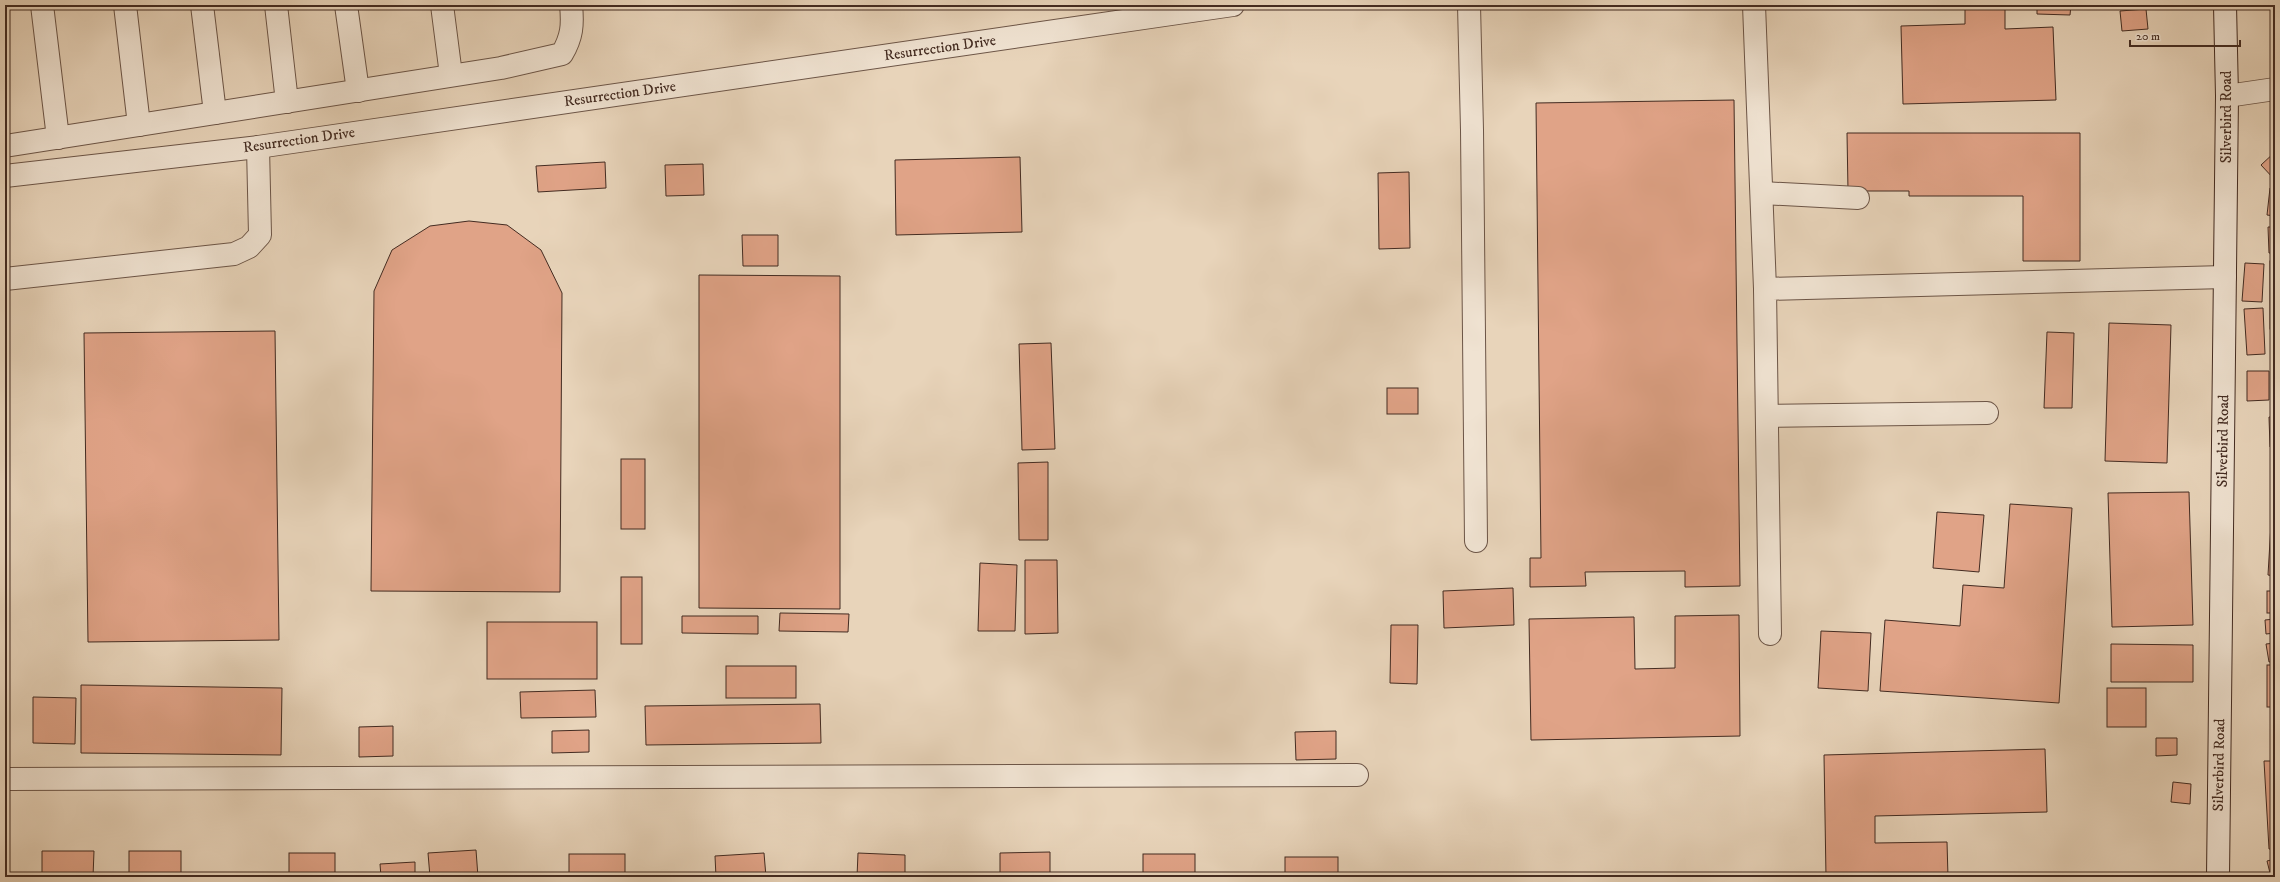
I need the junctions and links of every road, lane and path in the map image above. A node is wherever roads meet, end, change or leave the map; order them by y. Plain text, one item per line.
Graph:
1 (42, 5) edge
2 (125, 5) edge
3 (202, 5) edge
4 (276, 5) edge
5 (346, 5) edge
6 (442, 5) edge
7 (571, 5) edge
8 (1233, 5) edge
9 (1469, 5) edge
10 (1754, 5) edge
11 (2225, 5) edge
12 (451, 76) junction
13 (2275, 89) edge
14 (358, 91) junction
15 (2227, 96) junction
16 (287, 102) junction
17 (214, 113) junction
18 (139, 125) junction
19 (58, 138) junction
20 (5, 146) edge
21 (258, 147) junction
22 (5, 176) edge
23 (1762, 193) junction
24 (1858, 198) dead end
25 (2225, 277) junction
26 (5, 279) edge
27 (1765, 289) junction
28 (1987, 413) dead end
29 (1767, 416) junction
30 (1476, 542) dead end
31 (1770, 634) dead end
32 (1357, 775) dead end
33 (5, 779) edge
34 (2218, 877) edge

1 - 19 street
2 - 18 street
3 - 17 street
4 - 16 street
5 - 14 street
6 - 12 street
7 - 12 street
8 - 21 street, Resurrection Drive
9 - 30 street
10 - 23 street
11 - 15 street, Silverbird Road
12 - 14 street
13 - 15 street
14 - 16 street
15 - 25 street, Silverbird Road
16 - 17 street
17 - 18 street
18 - 19 street
19 - 20 street
21 - 22 street, Resurrection Drive
21 - 26 street
23 - 24 street
23 - 27 street
25 - 27 street
25 - 34 street, Silverbird Road
27 - 29 street
28 - 29 street
29 - 31 street
32 - 33 street

